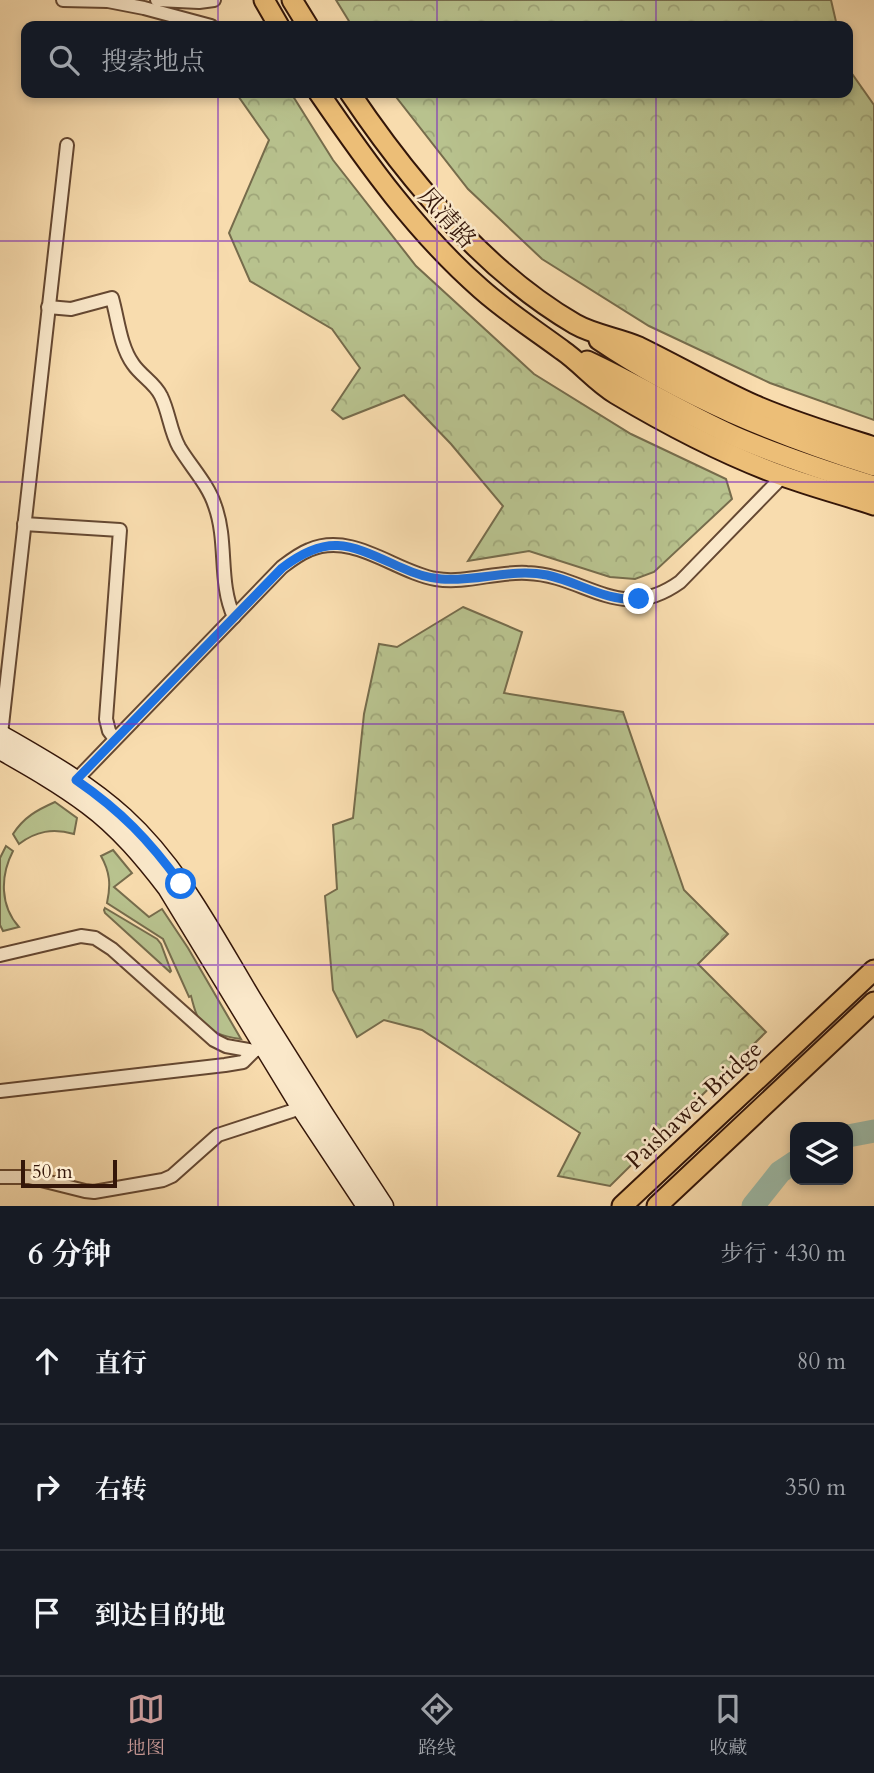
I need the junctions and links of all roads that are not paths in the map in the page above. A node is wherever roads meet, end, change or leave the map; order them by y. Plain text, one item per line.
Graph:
1 (63, 0) edge
2 (157, 0) edge
3 (214, 0) edge
4 (264, 0) edge
5 (292, 0) edge
6 (113, 1) edge
7 (192, 21) edge
8 (275, 21) edge
9 (305, 21) edge
10 (322, 98) edge
11 (354, 98) edge
12 (67, 145) dead end
13 (48, 307) junction
14 (578, 325) junction
15 (564, 351) junction
16 (874, 447) edge
17 (860, 468) edge
18 (783, 476) junction
19 (874, 486) edge
20 (874, 505) edge
21 (24, 524) junction
22 (234, 617) junction
23 (0, 734) edge
24 (115, 739) junction
25 (0, 750) edge
26 (76, 780) junction
27 (0, 955) edge
28 (874, 970) edge
29 (874, 1002) edge
30 (259, 1049) junction
31 (0, 1091) edge
32 (301, 1108) junction
33 (0, 1177) edge
34 (366, 1206) edge
35 (384, 1206) edge
36 (622, 1206) edge
37 (657, 1206) edge

1 - 6 street
2 - 3 street
4 - 8 main road
5 - 9 main road
6 - 7 street
10 - 15 main road, 凤清路
11 - 14 main road, 凤清路
12 - 13 street
13 - 21 street
13 - 22 street
14 - 16 main road, 凤清路
14 - 17 main road, 凤清路
15 - 17 main road, 凤清路
15 - 18 main road, 凤清路
17 - 19 main road, 凤清路
18 - 20 main road, 凤清路
18 - 22 street
21 - 23 street
21 - 24 street
22 - 24 street
23 - 26 street
24 - 26 street
25 - 30 street
26 - 35 street
27 - 30 street
28 - 36 main road, Paishawei Bridge
29 - 37 main road, Paishawei Bridge
30 - 31 street
30 - 32 street
32 - 33 street
32 - 34 street

